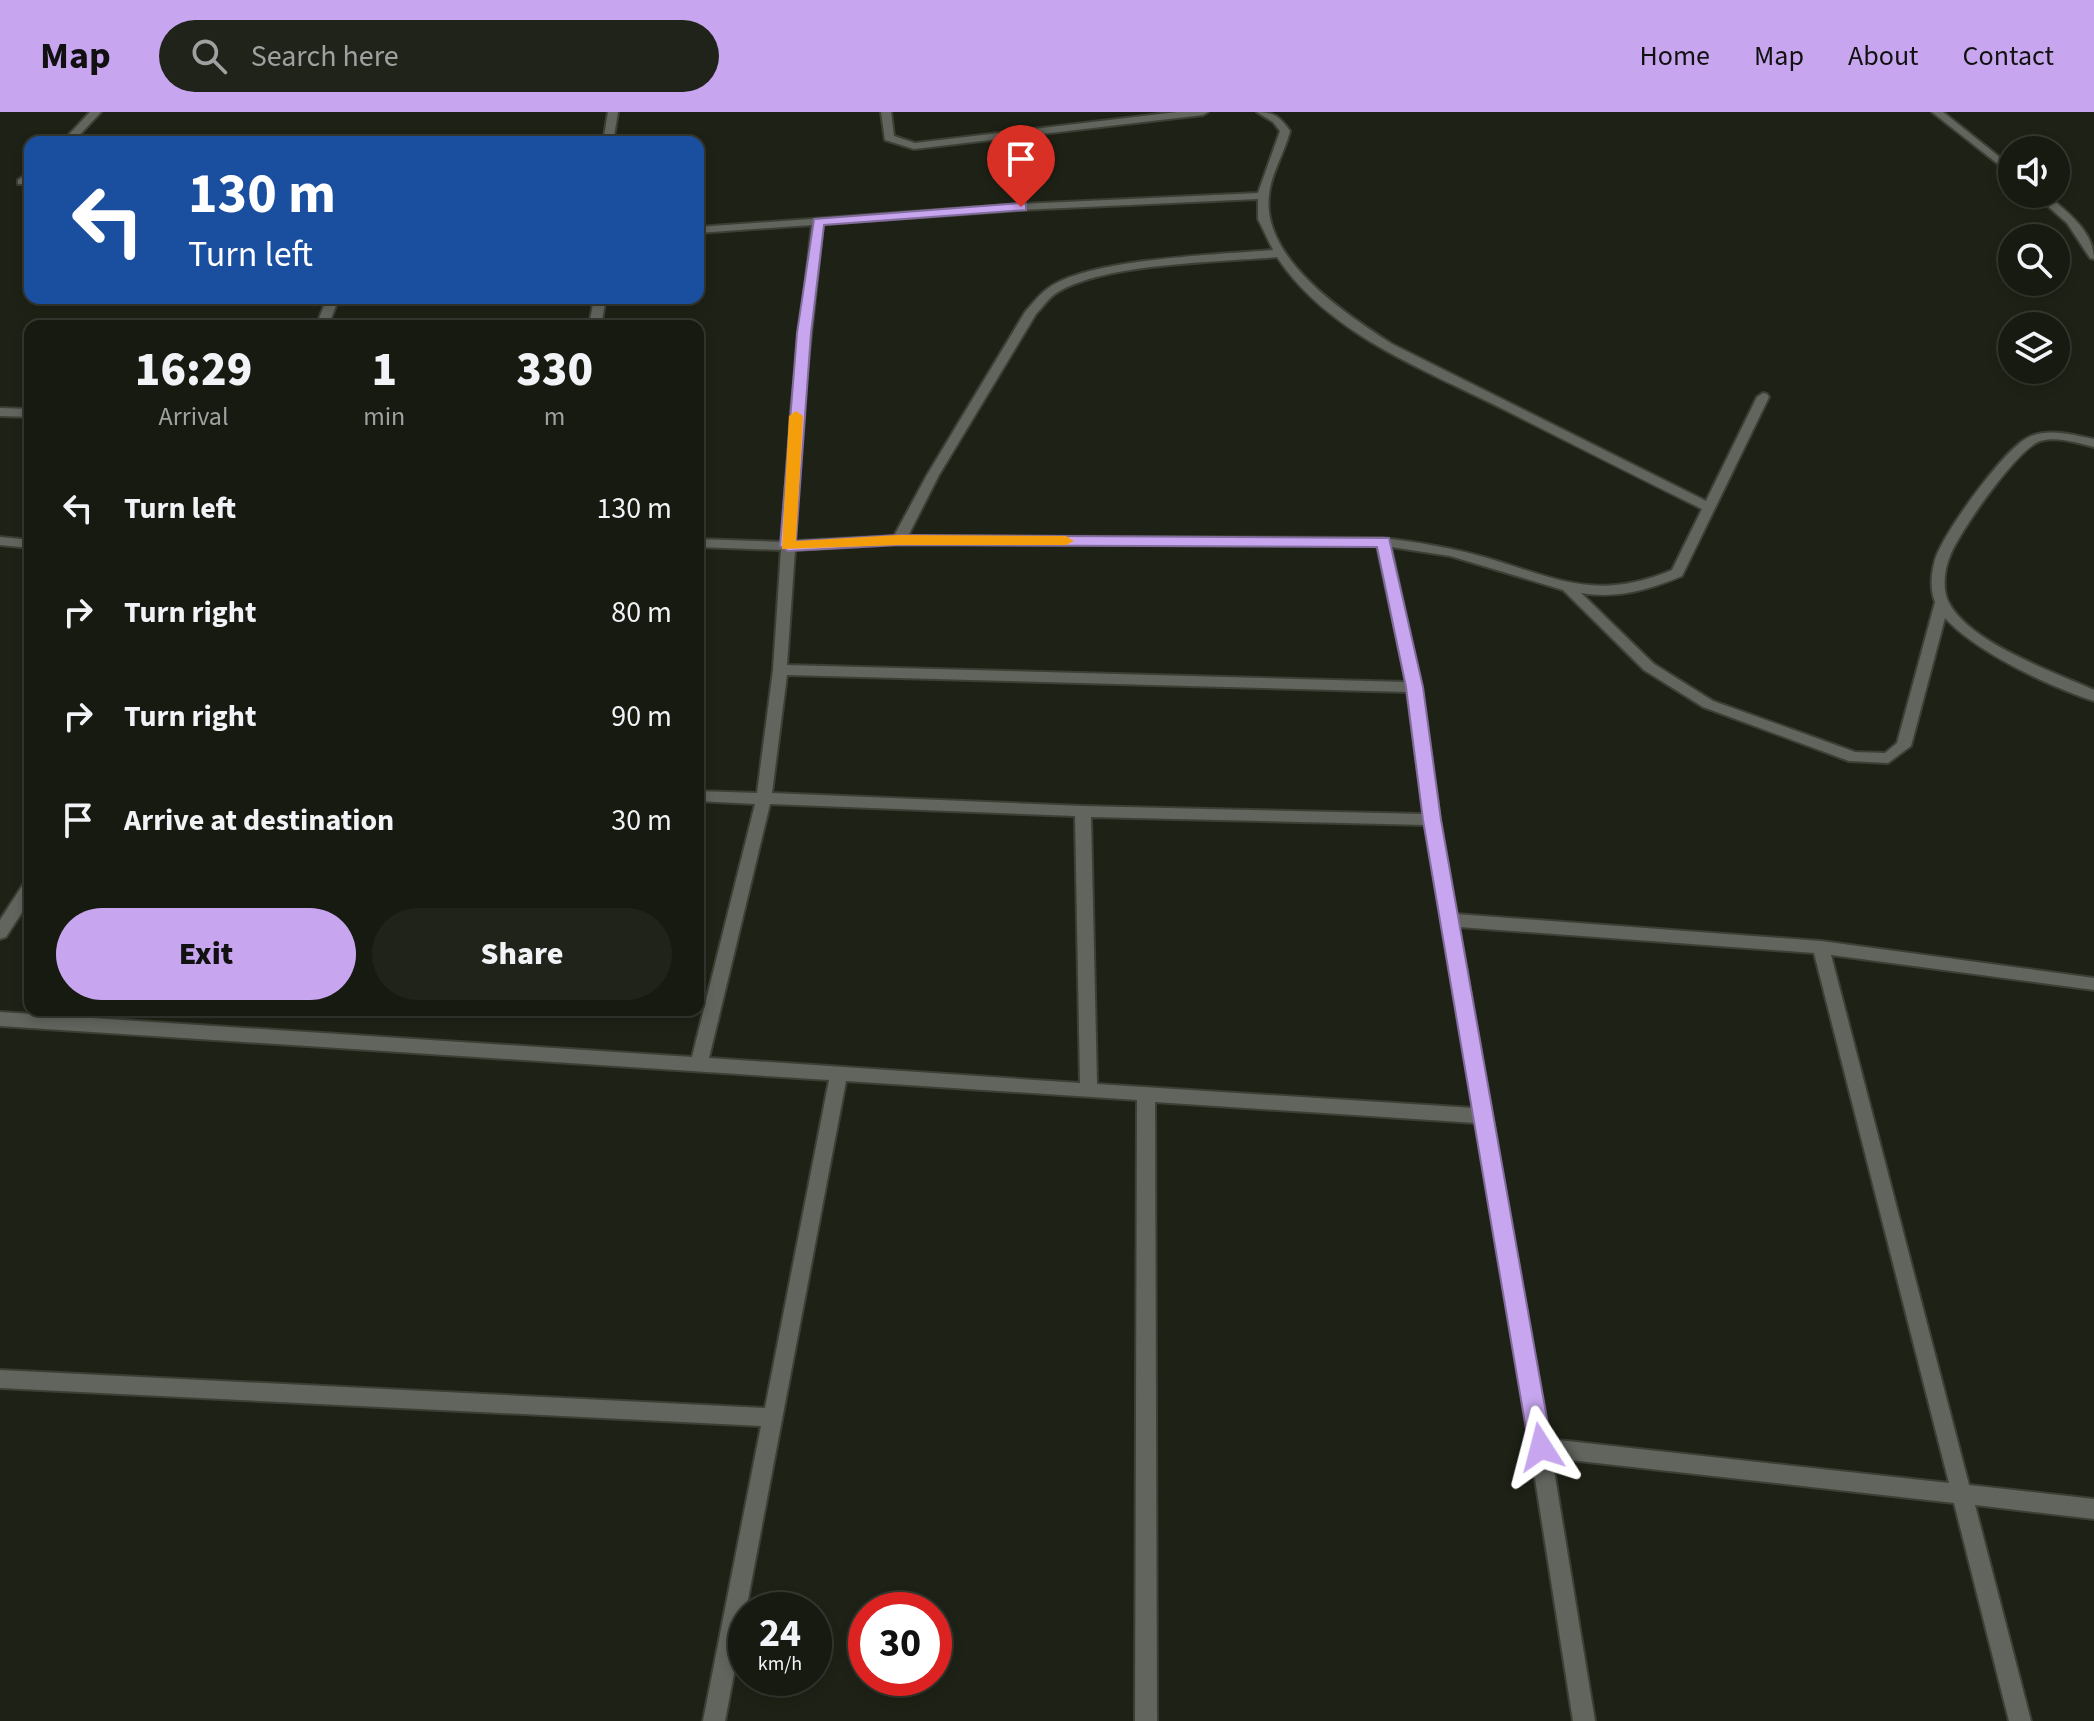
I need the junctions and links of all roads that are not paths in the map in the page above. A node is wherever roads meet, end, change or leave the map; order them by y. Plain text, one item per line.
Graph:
1 (96, 112) edge
2 (613, 112) edge
3 (886, 112) edge
4 (1203, 112) edge
5 (1262, 112) edge
6 (1937, 112) edge
7 (73, 136) edge
8 (609, 136) edge
9 (1998, 161) edge
10 (1263, 196) junction
11 (2056, 208) edge
12 (818, 221) junction
13 (704, 230) edge
14 (1280, 253) junction
15 (2094, 256) edge
16 (1763, 397) dead end
17 (0, 412) edge
18 (24, 413) edge
19 (2094, 443) edge
20 (1709, 508) junction
21 (899, 540) junction
22 (0, 541) edge
23 (1383, 542) junction
24 (24, 543) edge
25 (704, 543) edge
26 (788, 546) junction
27 (1570, 590) junction
28 (1942, 602) junction
29 (780, 670) junction
30 (1414, 687) junction
31 (2094, 696) edge
32 (704, 796) edge
33 (764, 797) junction
34 (1083, 811) junction
35 (1432, 820) junction
36 (24, 896) edge
37 (1449, 920) junction
38 (0, 933) edge
39 (1821, 947) junction
40 (2094, 984) edge
41 (0, 1019) edge
42 (699, 1065) junction
43 (839, 1074) junction
44 (1089, 1090) junction
45 (1146, 1094) junction
46 (1484, 1116) junction
47 (0, 1379) edge
48 (774, 1418) junction
49 (1541, 1447) junction
50 (1960, 1494) junction
51 (2094, 1509) edge
52 (714, 1721) edge
53 (1146, 1721) edge
54 (1584, 1721) edge
55 (2020, 1721) edge

1 - 7 street
2 - 8 street
3 - 4 street
5 - 10 street
6 - 9 street
10 - 12 street
10 - 14 street
11 - 15 street
12 - 13 street
12 - 26 street
14 - 20 street
14 - 21 street
16 - 20 street
17 - 18 street
19 - 28 street
20 - 27 street
21 - 23 street
21 - 26 street
22 - 24 street
23 - 27 street
23 - 30 street
25 - 26 street
26 - 29 street
27 - 28 street
28 - 31 street
29 - 30 street
29 - 33 street
30 - 35 street
32 - 33 street
33 - 34 street
33 - 42 street
34 - 35 street
34 - 44 street
35 - 37 street
36 - 38 street
37 - 39 street
37 - 46 street
39 - 40 street
39 - 50 street
41 - 42 street
42 - 43 street
43 - 44 street
43 - 48 street
44 - 45 street
45 - 46 street
45 - 53 street
46 - 49 street
47 - 48 street
48 - 52 street
49 - 50 street
49 - 54 street
50 - 51 street
50 - 55 street

